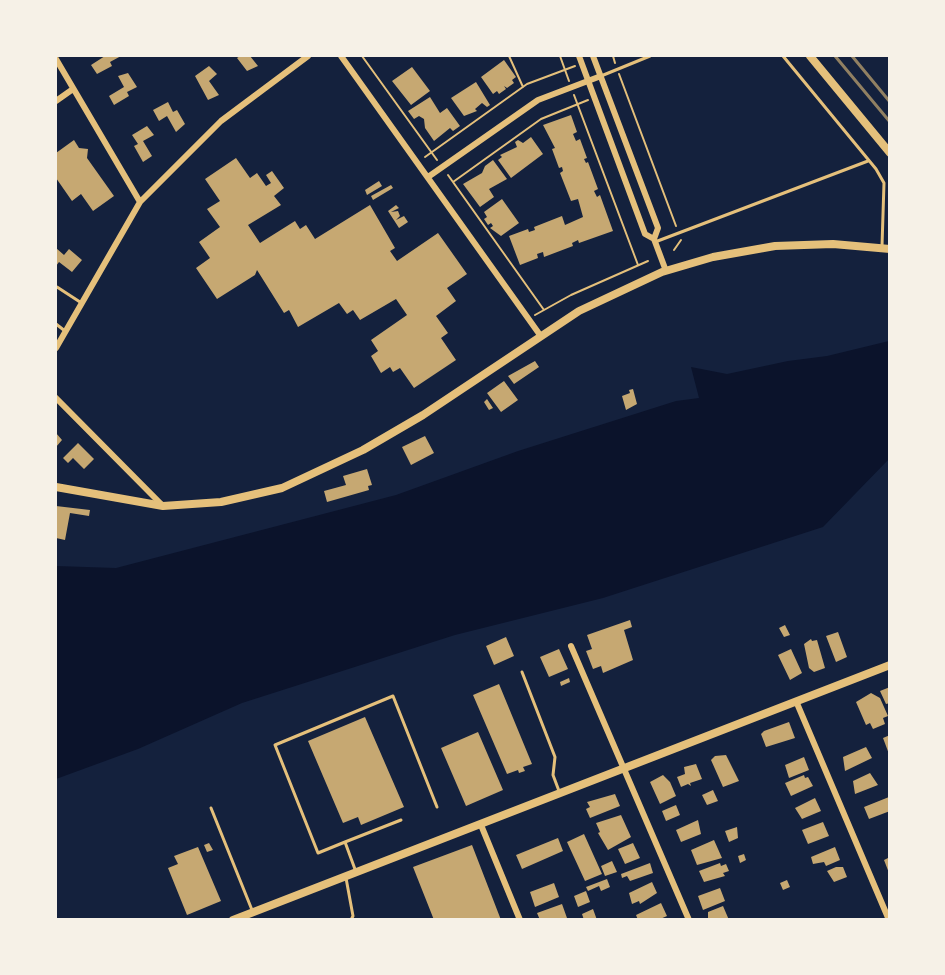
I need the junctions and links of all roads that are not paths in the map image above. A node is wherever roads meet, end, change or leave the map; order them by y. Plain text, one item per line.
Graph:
1 (308, 56) edge
2 (341, 56) edge
3 (579, 56) edge
4 (593, 56) edge
5 (650, 56) edge
6 (783, 56) edge
7 (810, 56) edge
8 (56, 59) edge
9 (601, 76) junction
10 (589, 81) junction
11 (73, 89) junction
12 (56, 101) edge
13 (890, 153) edge
14 (868, 161) junction
15 (428, 177) junction
16 (140, 202) junction
17 (655, 240) junction
18 (886, 249) edge
19 (666, 271) junction
20 (57, 287) edge
21 (82, 303) junction
22 (56, 324) edge
23 (65, 331) junction
24 (540, 335) junction
25 (56, 348) edge
26 (56, 398) edge
27 (56, 487) edge
28 (163, 506) junction
29 (571, 646) dead end
30 (890, 665) edge
31 (522, 672) dead end
32 (796, 701) junction
33 (622, 767) junction
34 (559, 793) junction
35 (437, 807) dead end
36 (211, 808) dead end
37 (401, 820) dead end
38 (481, 825) junction
39 (345, 842) junction
40 (357, 873) junction
41 (346, 878) junction
42 (252, 912) junction
43 (243, 918) edge
44 (233, 920) edge
45 (351, 920) edge
46 (520, 920) edge
47 (689, 920) edge
48 (889, 920) edge

1 - 16 street
2 - 15 street
3 - 10 street
4 - 9 street
5 - 9 lane
6 - 14 lane
7 - 13 street
8 - 11 street
9 - 10 street
9 - 17 street
10 - 15 street
10 - 17 street
11 - 12 street
11 - 16 street
14 - 17 lane
14 - 18 lane
15 - 24 street
16 - 21 street
17 - 19 street
18 - 19 street
19 - 24 street
20 - 21 lane
21 - 23 street
22 - 23 lane
23 - 25 street
24 - 28 street
26 - 28 street
27 - 28 street
29 - 33 street
30 - 32 main road
31 - 34 lane
32 - 33 main road
32 - 48 street
33 - 34 main road
33 - 47 street
34 - 38 main road
35 - 39 lane
36 - 42 lane
37 - 39 lane
38 - 40 main road
38 - 46 street
39 - 40 lane
40 - 41 main road
41 - 42 main road
41 - 45 lane
42 - 43 main road
43 - 44 main road

